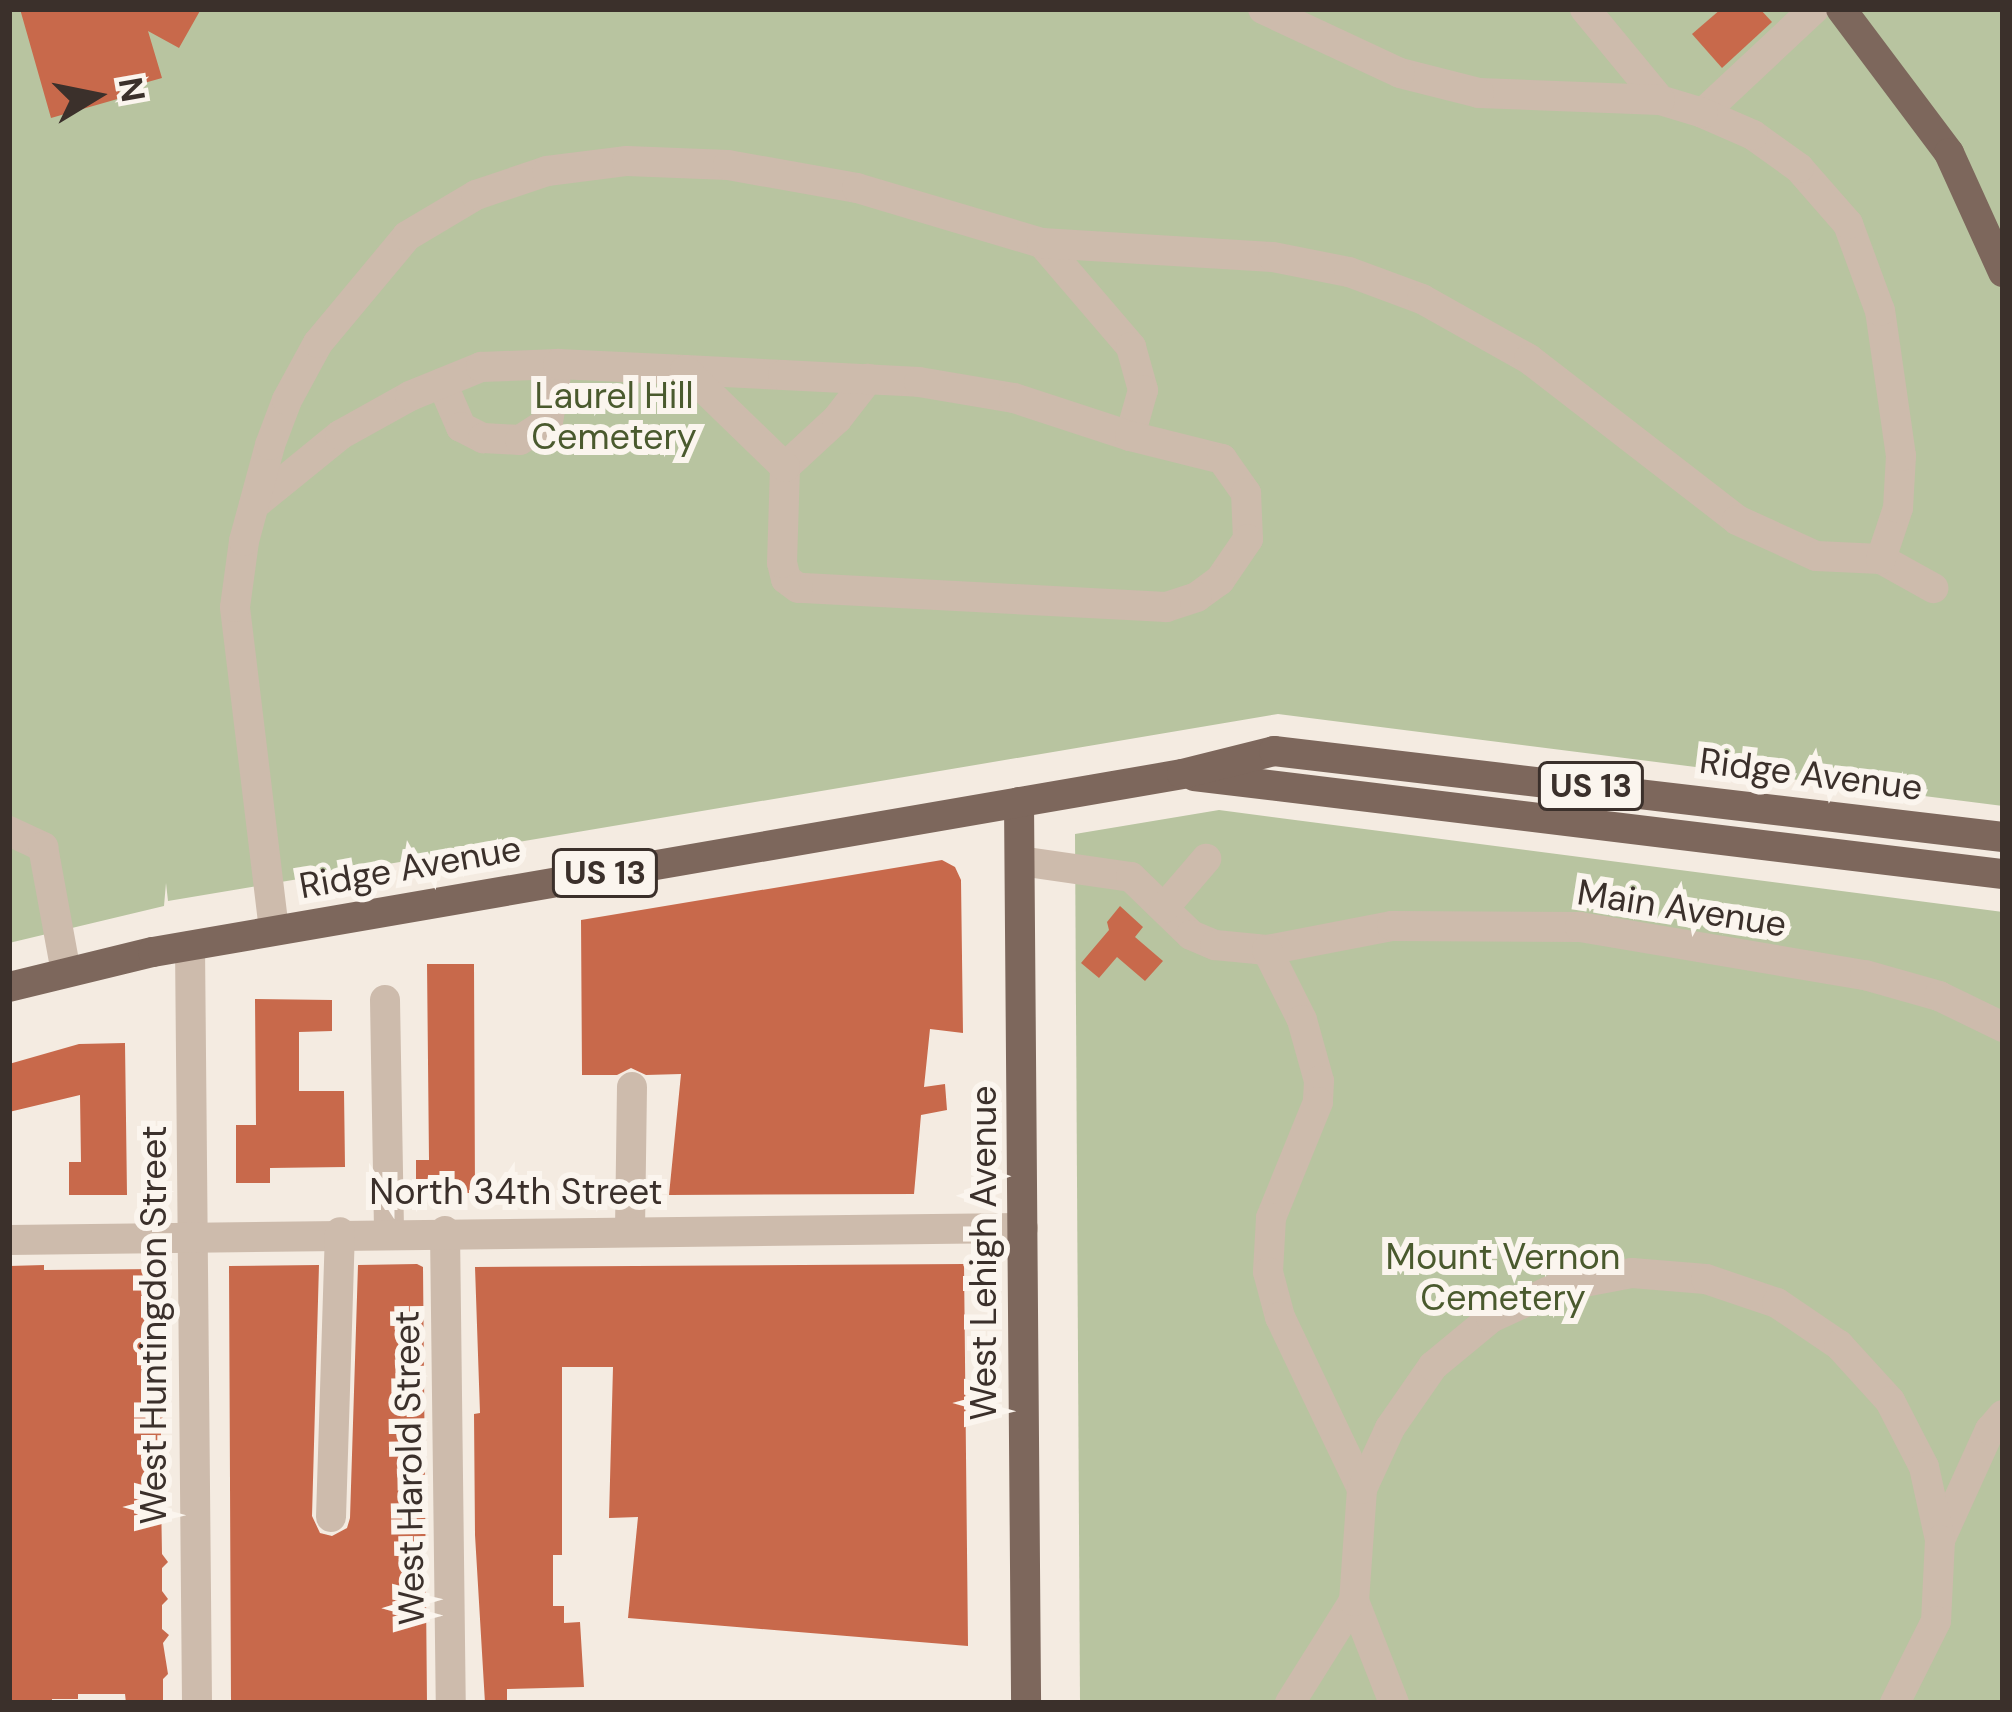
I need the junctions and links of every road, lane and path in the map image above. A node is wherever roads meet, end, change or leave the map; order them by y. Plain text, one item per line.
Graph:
1 (1263, 9) edge
2 (1585, 9) edge
3 (1814, 9) edge
4 (1841, 9) edge
5 (1660, 100) junction
6 (1703, 112) junction
7 (1994, 223) edge
8 (1042, 243) junction
9 (2003, 272) edge
10 (558, 364) junction
11 (686, 370) junction
12 (868, 379) junction
13 (442, 383) junction
14 (1130, 436) junction
15 (785, 467) junction
16 (254, 505) junction
17 (1881, 559) junction
18 (1934, 588) dead end
19 (1182, 774) junction
20 (1019, 802) junction
21 (9, 831) edge
22 (2003, 837) edge
23 (1206, 860) dead end
24 (1020, 861) junction
25 (2003, 874) edge
26 (1164, 908) junction
27 (274, 930) junction
28 (190, 946) junction
29 (1267, 950) junction
30 (66, 972) junction
31 (9, 987) edge
32 (385, 1000) dead end
33 (2003, 1028) edge
34 (632, 1087) dead end
35 (1023, 1228) junction
36 (630, 1230) junction
37 (388, 1231) junction
38 (445, 1231) junction
39 (340, 1232) junction
40 (192, 1233) junction
41 (9, 1240) edge
42 (2003, 1415) edge
43 (1362, 1490) junction
44 (331, 1517) dead end
45 (1940, 1540) junction
46 (1354, 1601) junction
47 (1903, 1698) edge
48 (196, 1703) edge
49 (451, 1703) edge
50 (1026, 1703) edge
51 (1290, 1703) edge
52 (1394, 1703) edge

1 - 5 street
2 - 5 street
3 - 6 street
4 - 7 main road
5 - 6 street
6 - 17 street
7 - 9 main road
8 - 14 street
8 - 16 street
8 - 17 street
10 - 11 street
10 - 13 street
10 - 13 street
11 - 12 street
11 - 15 street
12 - 14 street
12 - 15 street
13 - 16 street
14 - 15 street
16 - 27 street
17 - 18 street
19 - 20 main road, Ridge Avenue / US 13
19 - 22 main road, Ridge Avenue / US 13
19 - 25 main road, Ridge Avenue / US 13
20 - 24 main road, West Lehigh Avenue
20 - 27 main road, Ridge Avenue / US 13
21 - 30 street
23 - 26 street
24 - 26 street, Main Avenue
24 - 35 main road, West Lehigh Avenue
26 - 29 street, Main Avenue
27 - 28 main road, Ridge Avenue / US 13
28 - 30 main road, Ridge Avenue / US 13
28 - 40 street, West Huntingdon Street
29 - 33 street, Main Avenue
29 - 43 street
30 - 31 main road, Ridge Avenue / US 13
32 - 37 street
34 - 36 street
35 - 36 street, North 34th Street
35 - 50 main road, West Lehigh Avenue
36 - 38 street, North 34th Street
37 - 38 street, North 34th Street
37 - 39 street, North 34th Street
38 - 49 street, West Harold Street
39 - 40 street, North 34th Street
39 - 44 street
40 - 41 street, North 34th Street
40 - 48 street, West Huntingdon Street
42 - 45 street
43 - 45 street
43 - 46 street
45 - 47 street
46 - 51 street
46 - 52 street

